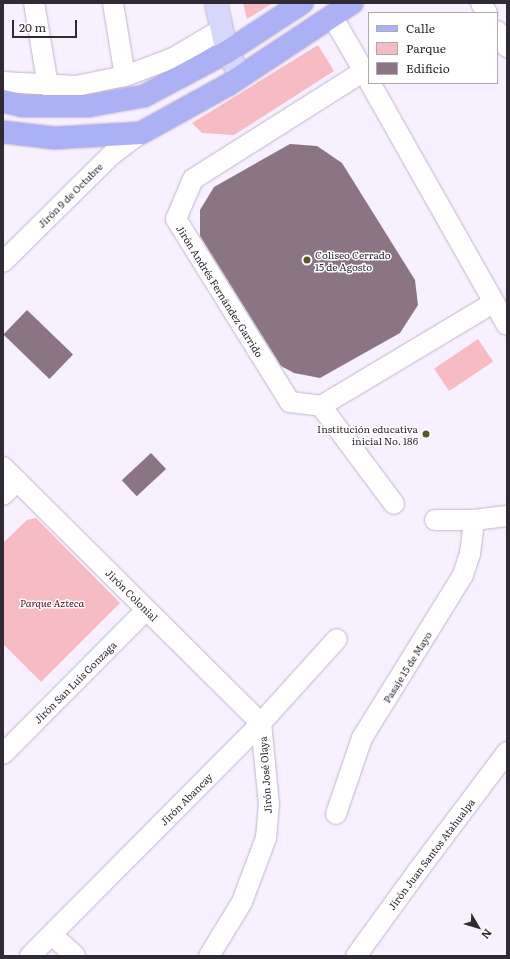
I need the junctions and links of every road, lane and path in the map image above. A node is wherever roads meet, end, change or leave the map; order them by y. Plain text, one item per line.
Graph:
1 (34, 3) edge
2 (113, 3) edge
3 (216, 3) edge
4 (302, 3) edge
5 (352, 3) edge
6 (480, 3) edge
7 (485, 12) edge
8 (332, 16) junction
9 (222, 29) junction
10 (498, 33) edge
11 (507, 47) edge
12 (227, 52) junction
13 (125, 76) junction
14 (241, 76) junction
15 (368, 78) edge
16 (3, 82) edge
17 (371, 84) edge
18 (48, 86) junction
19 (3, 101) edge
20 (3, 132) edge
21 (142, 133) junction
22 (3, 262) edge
23 (493, 303) junction
24 (507, 325) edge
25 (321, 406) junction
26 (3, 467) edge
27 (17, 481) junction
28 (3, 495) edge
29 (394, 504) dead end
30 (507, 516) edge
31 (435, 520) dead end
32 (474, 520) junction
33 (146, 610) junction
34 (337, 639) dead end
35 (261, 723) junction
36 (507, 752) edge
37 (3, 754) edge
38 (336, 814) dead end
39 (52, 935) junction
40 (30, 956) edge
41 (75, 956) edge
42 (209, 956) edge
43 (356, 956) edge

1 - 18 street
2 - 13 street
3 - 9 main road
4 - 12 main road
5 - 8 main road
6 - 7 street
8 - 14 main road
8 - 15 street
9 - 12 main road
9 - 13 street
10 - 11 street
12 - 14 main road
12 - 19 main road
13 - 18 street
14 - 21 main road
15 - 25 street, Jirón Andrés Fernández Garrido
16 - 18 street
17 - 23 street
20 - 21 main road
21 - 22 street, Jirón 9 de Octubre
23 - 24 street
23 - 25 street
25 - 29 street
26 - 27 street, Jirón Colonial
27 - 28 street
27 - 33 street, Jirón Colonial
30 - 32 street
31 - 32 street
32 - 38 street, Pasaje 15 de Mayo
33 - 35 street, Jirón Colonial
33 - 37 street, Jirón San Luis Gonzaga
34 - 35 street, Jirón Abancay
35 - 39 street, Jirón Abancay
35 - 42 street, Jirón José Olaya
36 - 43 street, Jirón Juan Santos Atahualpa
39 - 40 street, Jirón Abancay
39 - 41 street

